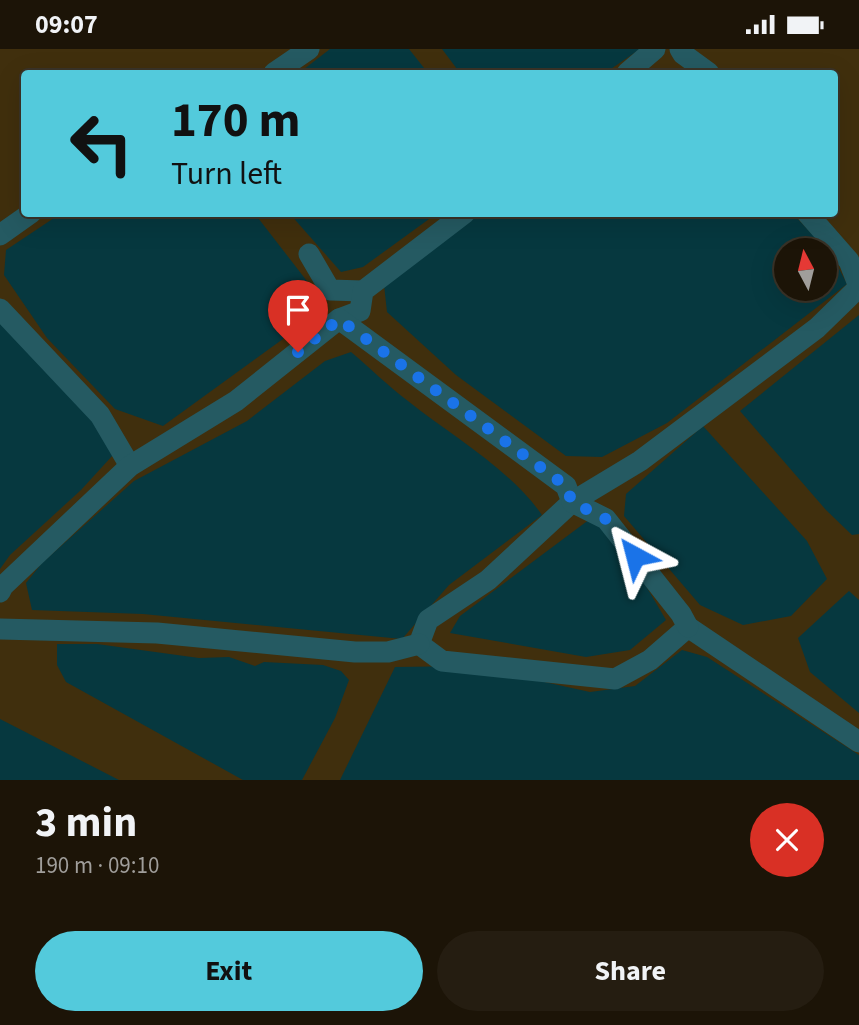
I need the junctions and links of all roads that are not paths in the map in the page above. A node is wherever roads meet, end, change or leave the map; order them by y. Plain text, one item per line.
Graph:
1 (309, 49) edge
2 (655, 49) edge
3 (680, 49) edge
4 (278, 70) edge
5 (630, 70) edge
6 (705, 70) edge
7 (25, 217) edge
8 (460, 217) edge
9 (810, 217) edge
10 (0, 235) edge
11 (309, 254) dead end
12 (363, 292) junction
13 (0, 309) edge
14 (339, 319) junction
15 (130, 465) junction
16 (572, 502) junction
17 (0, 592) edge
18 (688, 627) junction
19 (0, 629) edge
20 (419, 644) junction
21 (859, 742) edge

1 - 4 lane
2 - 5 lane
3 - 6 lane
7 - 10 lane
8 - 12 lane
9 - 16 lane
11 - 12 lane
12 - 14 lane
13 - 15 lane
14 - 15 lane
14 - 16 lane
15 - 17 lane
16 - 18 lane
16 - 20 lane
18 - 20 lane
18 - 21 lane
19 - 20 lane

